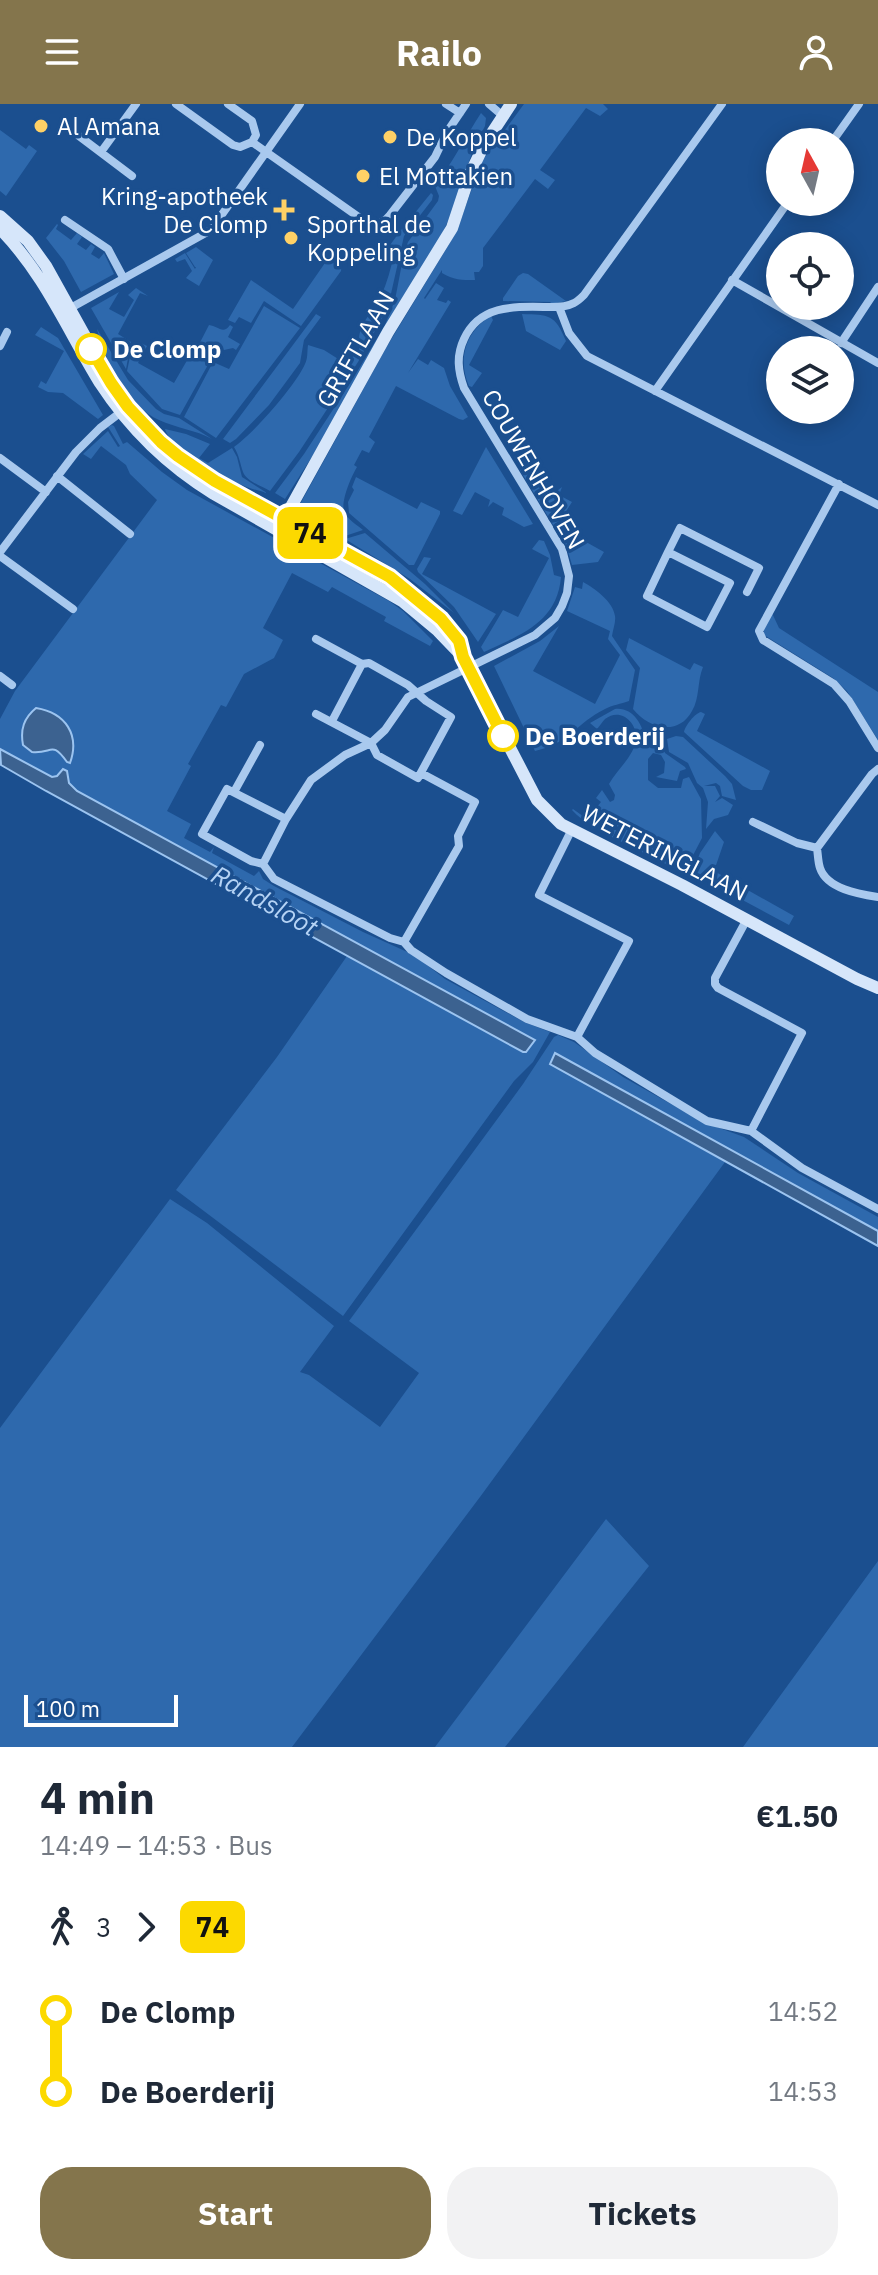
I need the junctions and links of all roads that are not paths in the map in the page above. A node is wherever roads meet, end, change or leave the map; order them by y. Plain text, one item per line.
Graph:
1 (136, 104) edge
2 (176, 104) edge
3 (228, 104) edge
4 (300, 104) edge
5 (446, 104) edge
6 (466, 104) edge
7 (489, 104) edge
8 (511, 104) edge
9 (722, 104) edge
10 (859, 104) edge
11 (460, 113) junction
12 (503, 116) junction
13 (842, 128) edge
14 (79, 136) dead end
15 (252, 142) junction
16 (101, 152) junction
17 (265, 152) junction
18 (132, 176) dead end
19 (0, 216) edge
20 (778, 216) edge
21 (65, 220) dead end
22 (0, 229) edge
23 (124, 279) junction
24 (732, 280) junction
25 (878, 287) edge
26 (559, 307) junction
27 (65, 311) junction
28 (7, 332) dead end
29 (829, 336) edge
30 (846, 336) edge
31 (0, 346) edge
32 (854, 350) edge
33 (878, 363) edge
34 (655, 391) junction
35 (124, 409) junction
36 (0, 458) edge
37 (57, 476) junction
38 (839, 484) junction
39 (46, 492) junction
40 (878, 505) edge
41 (281, 524) junction
42 (130, 534) dead end
43 (668, 552) junction
44 (0, 554) edge
45 (747, 592) dead end
46 (73, 609) dead end
47 (316, 639) dead end
48 (466, 662) junction
49 (362, 664) junction
50 (0, 676) edge
51 (12, 685) dead end
52 (417, 693) junction
53 (316, 714) dead end
54 (332, 721) junction
55 (371, 743) junction
56 (260, 745) dead end
57 (878, 748) edge
58 (878, 769) edge
59 (421, 773) junction
60 (234, 792) junction
61 (286, 819) junction
62 (753, 822) dead end
63 (572, 829) junction
64 (817, 848) junction
65 (263, 864) junction
66 (878, 897) edge
67 (747, 919) junction
68 (404, 942) junction
69 (878, 988) edge
70 (577, 1037) junction
71 (751, 1131) junction
72 (878, 1209) edge

1 - 16 street
2 - 15 street
3 - 15 street
4 - 17 street
5 - 11 street
6 - 11 street
7 - 12 street
8 - 12 street, GRIFTLAAN
9 - 26 street
10 - 13 street
11 - 17 street
12 - 41 street, GRIFTLAAN
14 - 16 street
15 - 17 street
16 - 18 street
17 - 23 street
19 - 27 street, WETERINGLAAN
20 - 24 street
21 - 23 street
22 - 27 street, WETERINGLAAN
23 - 27 street
24 - 29 street
24 - 34 street
25 - 30 street
26 - 34 street
26 - 48 street, COUWENHOVEN
27 - 35 street, WETERINGLAAN
28 - 31 street
32 - 33 street
34 - 38 street
35 - 37 street
35 - 41 street, WETERINGLAAN
36 - 39 street
37 - 39 street
37 - 42 street
38 - 40 street
38 - 57 street
39 - 44 street
41 - 48 street, WETERINGLAAN
43 - 43 street
43 - 45 street
44 - 46 street
47 - 49 street
48 - 52 street, COUWENHOVEN
48 - 63 street, WETERINGLAAN
49 - 52 street
49 - 54 street
50 - 51 street
52 - 55 street, COUWENHOVEN
52 - 59 street
53 - 54 street
54 - 55 street
55 - 59 street
55 - 61 street, COUWENHOVEN
56 - 60 street
58 - 64 street
59 - 68 street
60 - 61 street
60 - 65 street
61 - 65 street, COUWENHOVEN
62 - 64 street
63 - 67 street, WETERINGLAAN
63 - 70 street
64 - 66 street
65 - 68 street
67 - 69 street, WETERINGLAAN
67 - 71 street
68 - 70 street
70 - 71 street
71 - 72 street

